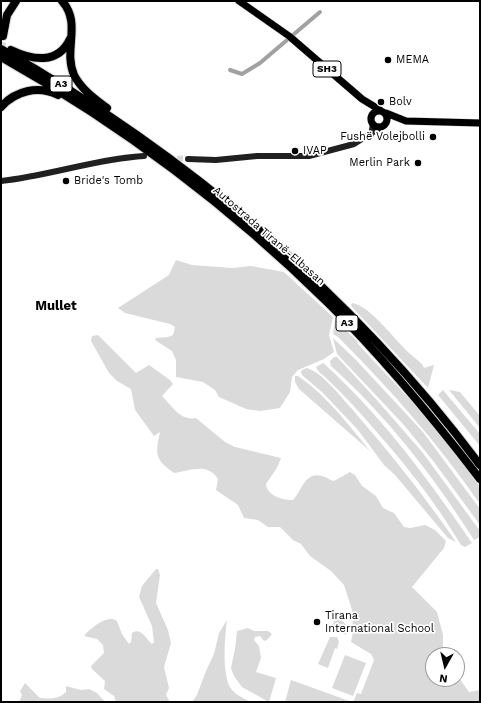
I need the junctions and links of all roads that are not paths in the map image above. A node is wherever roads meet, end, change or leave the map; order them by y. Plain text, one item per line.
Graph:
1 (16, 1) edge
2 (62, 1) edge
3 (240, 1) edge
4 (72, 33) junction
5 (3, 36) dead end
6 (1, 45) edge
7 (1, 49) edge
8 (1, 57) edge
9 (362, 99) junction
10 (79, 103) junction
11 (1, 107) edge
12 (383, 112) junction
13 (372, 114) junction
14 (406, 121) junction
15 (119, 122) junction
16 (480, 123) edge
17 (373, 124) junction
18 (384, 126) junction
19 (371, 135) junction
20 (144, 156) dead end
21 (188, 160) tunnel mouth
22 (1, 181) edge
23 (480, 465) edge
24 (480, 479) edge

1 - 5 highway
2 - 4 highway
3 - 9 main road, SH3
4 - 6 highway
4 - 15 highway
7 - 15 highway, Autostrada Tiranë-Elbasan / A3
8 - 10 highway, Autostrada Tiranë-Elbasan / A3
9 - 12 main road, SH3
9 - 13 main road, SH3
10 - 11 highway, A3
10 - 24 highway, Autostrada Tiranë-Elbasan / A3
12 - 13 main road
12 - 14 main road, SH3
12 - 18 main road
13 - 17 main road, SH3
14 - 16 main road, SH3
14 - 18 main road, SH3
15 - 23 highway, Autostrada Tiranë-Elbasan / A3
17 - 18 main road, SH3
17 - 19 main road
18 - 19 main road
19 - 21 main road
20 - 22 main road

